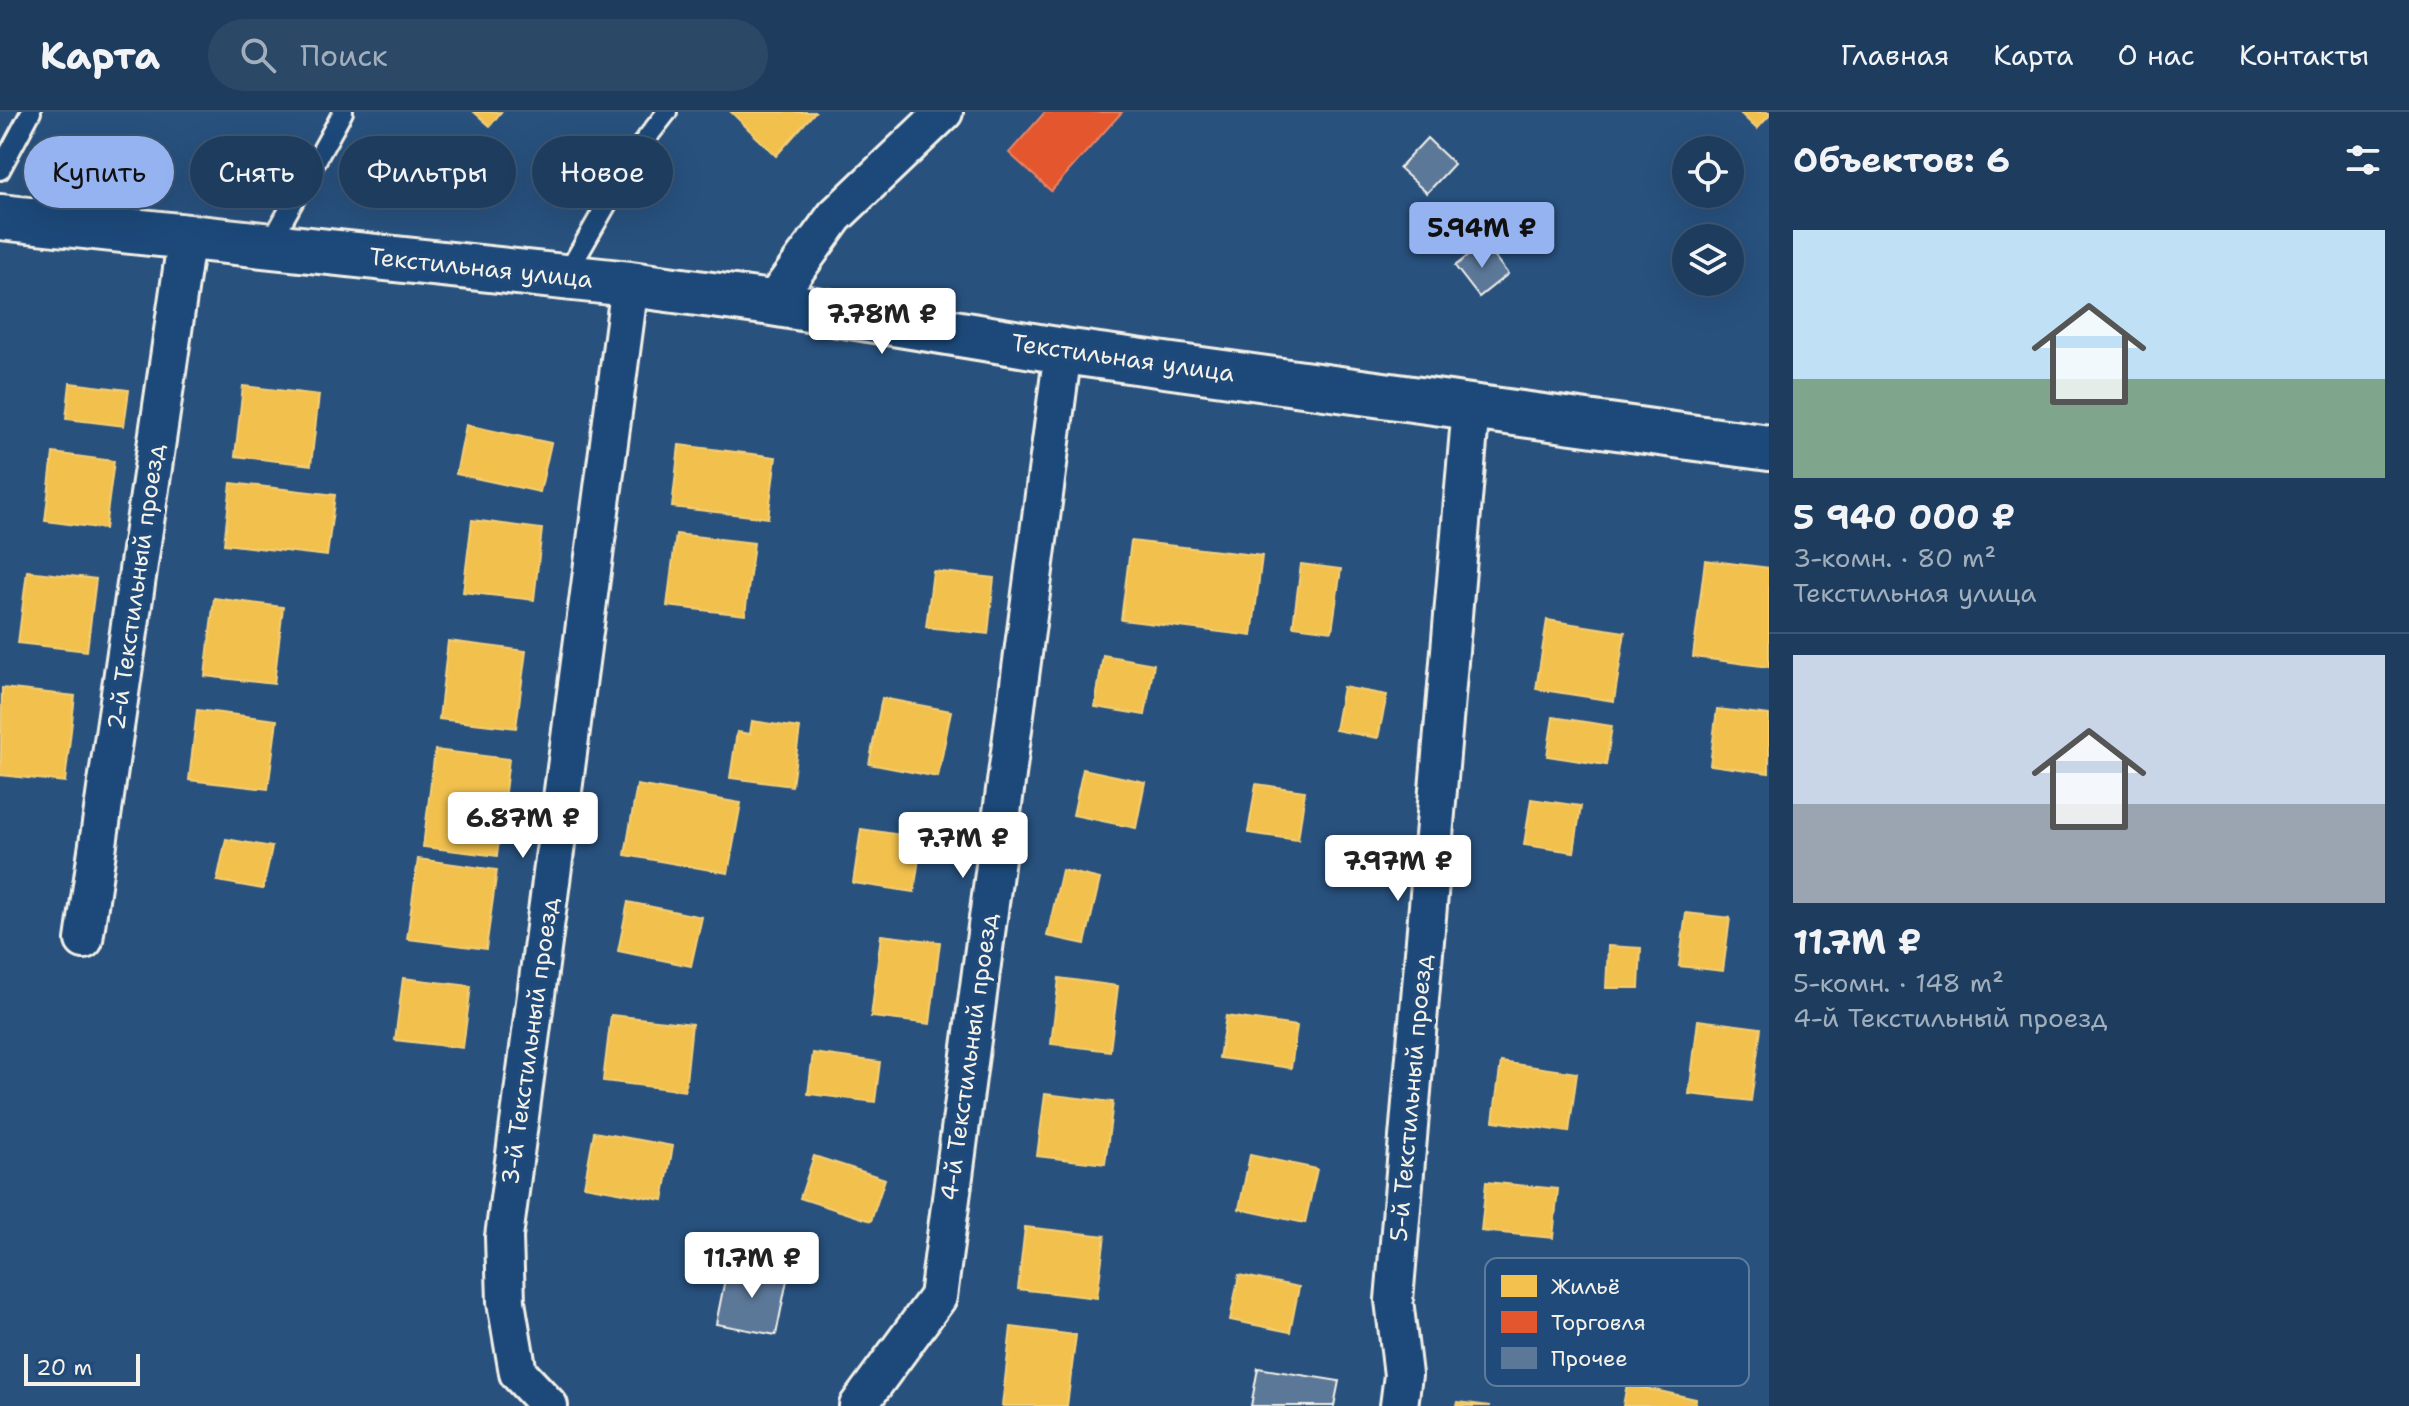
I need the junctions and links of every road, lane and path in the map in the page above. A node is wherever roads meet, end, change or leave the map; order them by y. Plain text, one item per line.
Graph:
1 (31, 112) edge
2 (343, 112) edge
3 (667, 112) edge
4 (944, 112) edge
5 (0, 170) edge
6 (0, 217) edge
7 (187, 235) junction
8 (268, 246) junction
9 (565, 277) junction
10 (630, 284) junction
11 (772, 303) junction
12 (1063, 351) junction
13 (1471, 407) junction
14 (1769, 448) edge
15 (84, 940) dead end
16 (549, 1406) edge
17 (858, 1406) edge
18 (1399, 1406) edge

1 - 5 lane
2 - 8 lane
3 - 9 lane
4 - 11 street
6 - 7 main road, Текстильная улица
7 - 8 main road, Текстильная улица
7 - 15 street, 2-й Текстильный проезд
8 - 9 main road, Текстильная улица
9 - 10 main road, Текстильная улица
10 - 11 main road, Текстильная улица
10 - 16 street, 3-й Текстильный проезд
11 - 12 main road, Текстильная улица
12 - 13 main road, Текстильная улица
12 - 17 street, 4-й Текстильный проезд
13 - 14 main road, Текстильная улица
13 - 18 street, 5-й Текстильный проезд

